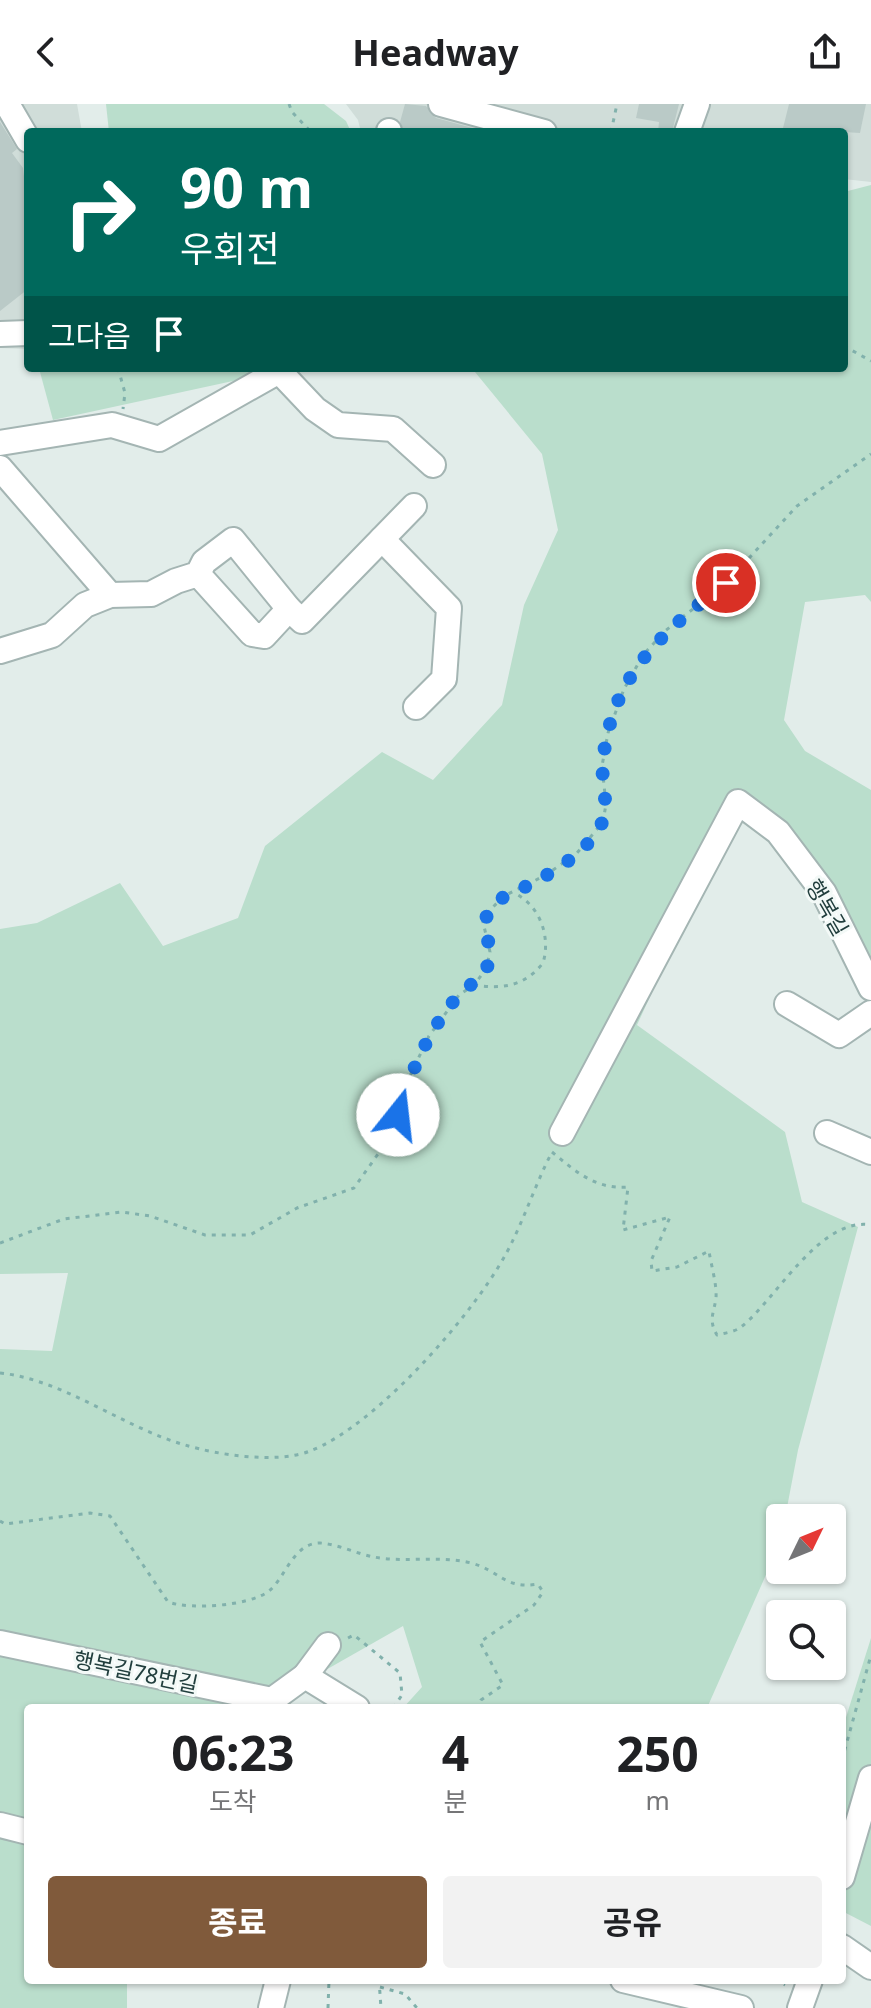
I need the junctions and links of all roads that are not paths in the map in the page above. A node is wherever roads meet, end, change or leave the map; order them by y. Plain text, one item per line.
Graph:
1 (7, 104) edge
2 (441, 104) edge
3 (697, 104) edge
4 (529, 128) edge
5 (688, 128) edge
6 (24, 133) edge
7 (24, 333) edge
8 (0, 334) edge
9 (277, 372) edge
10 (280, 372) edge
11 (0, 443) edge
12 (433, 465) dead end
13 (0, 468) edge
14 (414, 506) dead end
15 (382, 539) junction
16 (198, 574) junction
17 (110, 595) junction
18 (289, 609) junction
19 (0, 651) edge
20 (416, 707) dead end
21 (871, 988) edge
22 (787, 1004) dead end
23 (871, 1013) edge
24 (562, 1133) dead end
25 (827, 1133) dead end
26 (871, 1152) edge
27 (0, 1643) edge
28 (328, 1645) road end
29 (305, 1676) junction
30 (273, 1704) edge
31 (350, 1704) edge
32 (871, 1778) edge
33 (0, 1825) edge
34 (24, 1831) edge
35 (846, 1863) edge
36 (846, 1950) edge
37 (871, 1967) edge
38 (277, 1984) edge
39 (640, 1984) edge
40 (807, 1984) edge
41 (793, 2003) edge
42 (271, 2008) edge
43 (741, 2008) edge

1 - 6 street
2 - 4 street
3 - 5 street
7 - 8 street
9 - 11 street
10 - 12 street
13 - 17 street
14 - 15 street
15 - 18 street
15 - 20 street
16 - 17 street
16 - 18 street
16 - 18 street
17 - 19 street
21 - 24 street, 행복길
22 - 23 street
25 - 26 street
27 - 30 street, 행복길78번길
28 - 29 street
29 - 30 street
29 - 31 street
32 - 35 street
33 - 34 street
36 - 37 street
38 - 42 street
39 - 43 street
40 - 41 street

